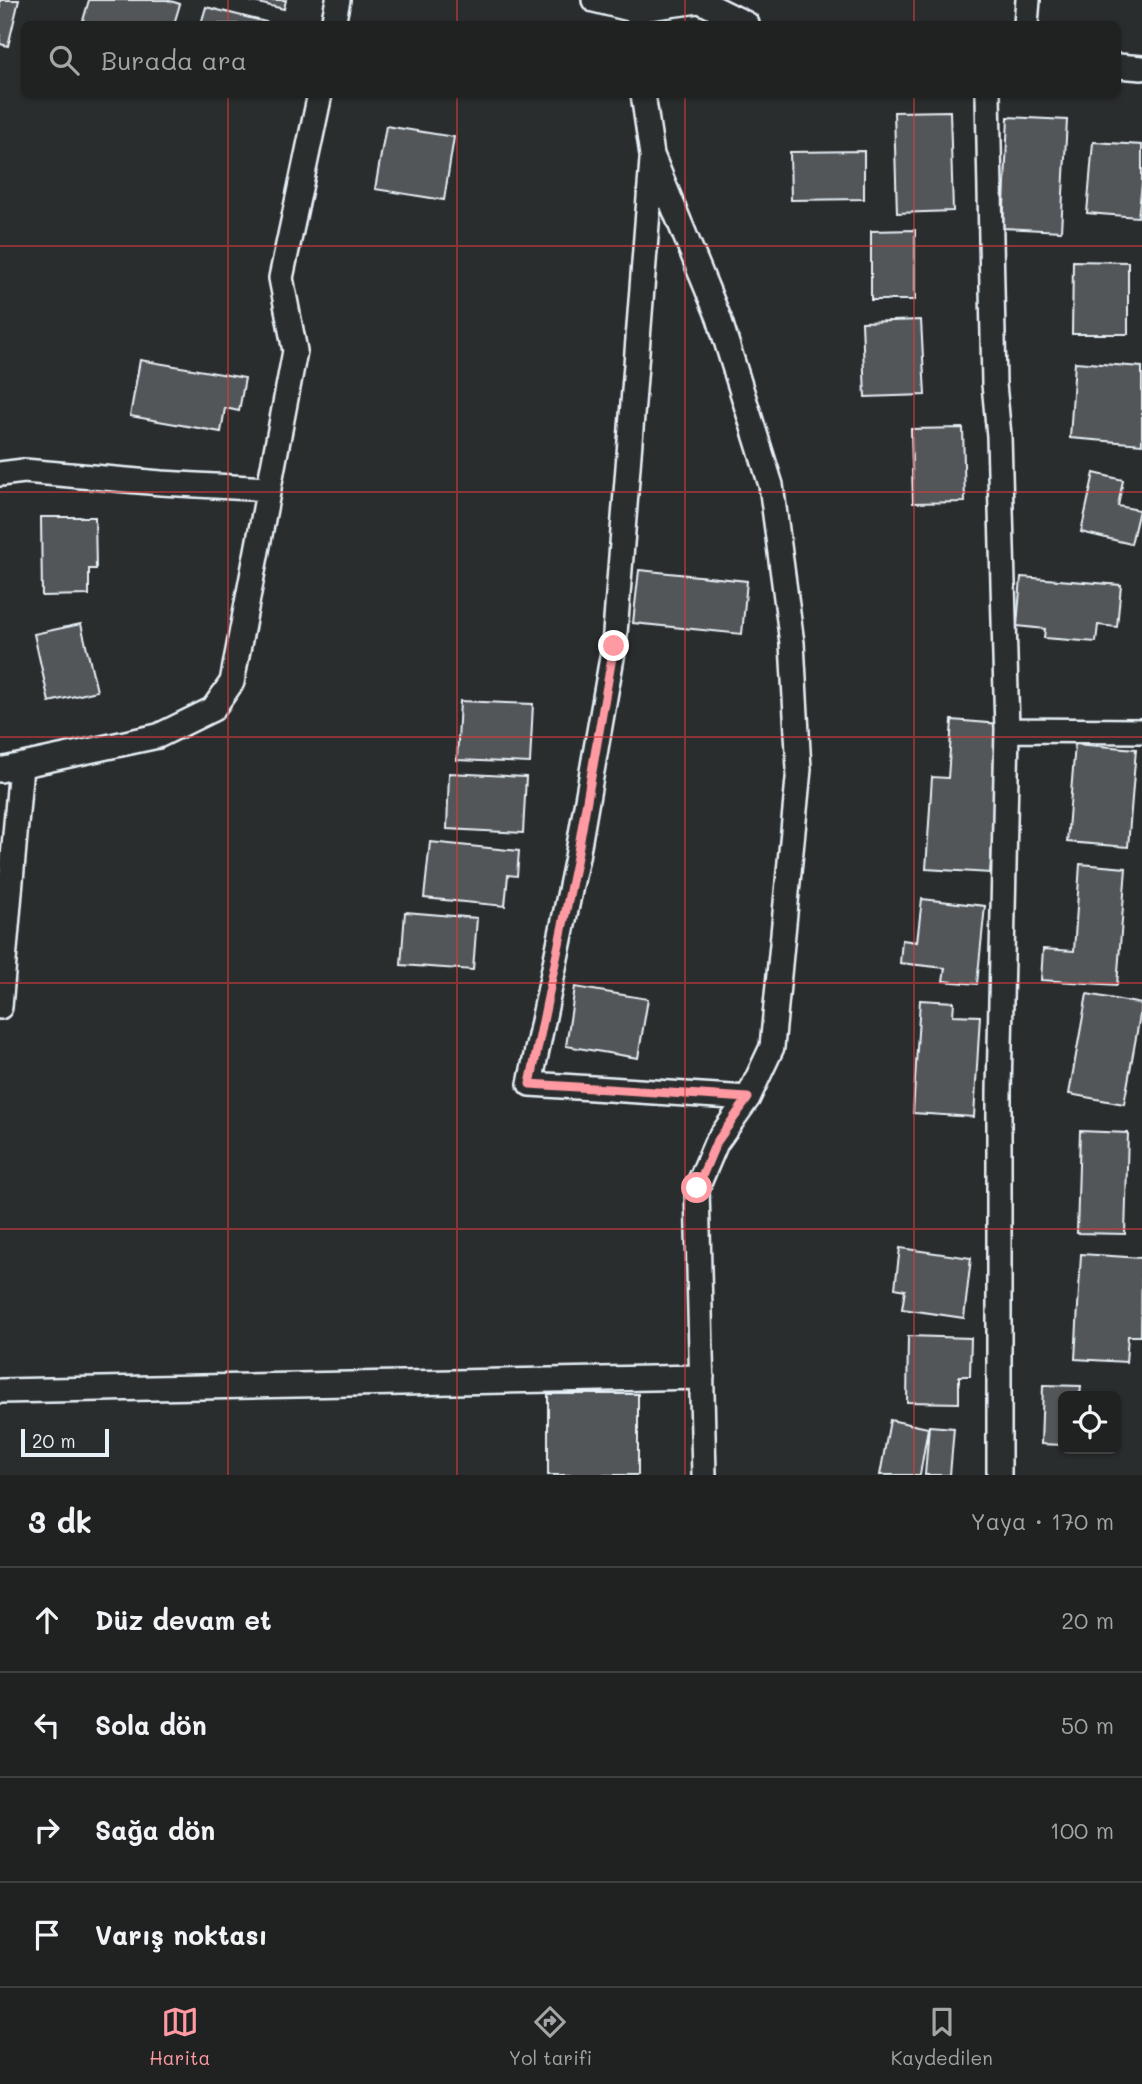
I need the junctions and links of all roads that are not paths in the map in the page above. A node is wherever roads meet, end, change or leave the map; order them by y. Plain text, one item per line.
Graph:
1 (338, 0) edge
2 (594, 0) edge
3 (698, 0) edge
4 (1028, 0) edge
5 (637, 11) edge
6 (334, 21) edge
7 (741, 21) edge
8 (1026, 21) edge
9 (1121, 66) edge
10 (1142, 68) edge
11 (319, 98) edge
12 (644, 98) edge
13 (988, 98) edge
14 (652, 155) junction
15 (0, 474) edge
16 (269, 489) junction
17 (1007, 730) junction
18 (1142, 731) edge
19 (10, 768) edge
20 (0, 1007) edge
21 (748, 1098) junction
22 (702, 1377) junction
23 (0, 1391) edge
24 (704, 1475) edge
25 (999, 1475) edge

1 - 6 street
2 - 5 street
3 - 5 street
3 - 7 street
4 - 8 street
9 - 10 street
11 - 16 street
12 - 14 street
13 - 17 street
14 - 21 street
14 - 21 street
15 - 16 street
16 - 19 street
17 - 18 street
17 - 25 street
19 - 20 street
21 - 22 street
22 - 23 street
22 - 24 street

